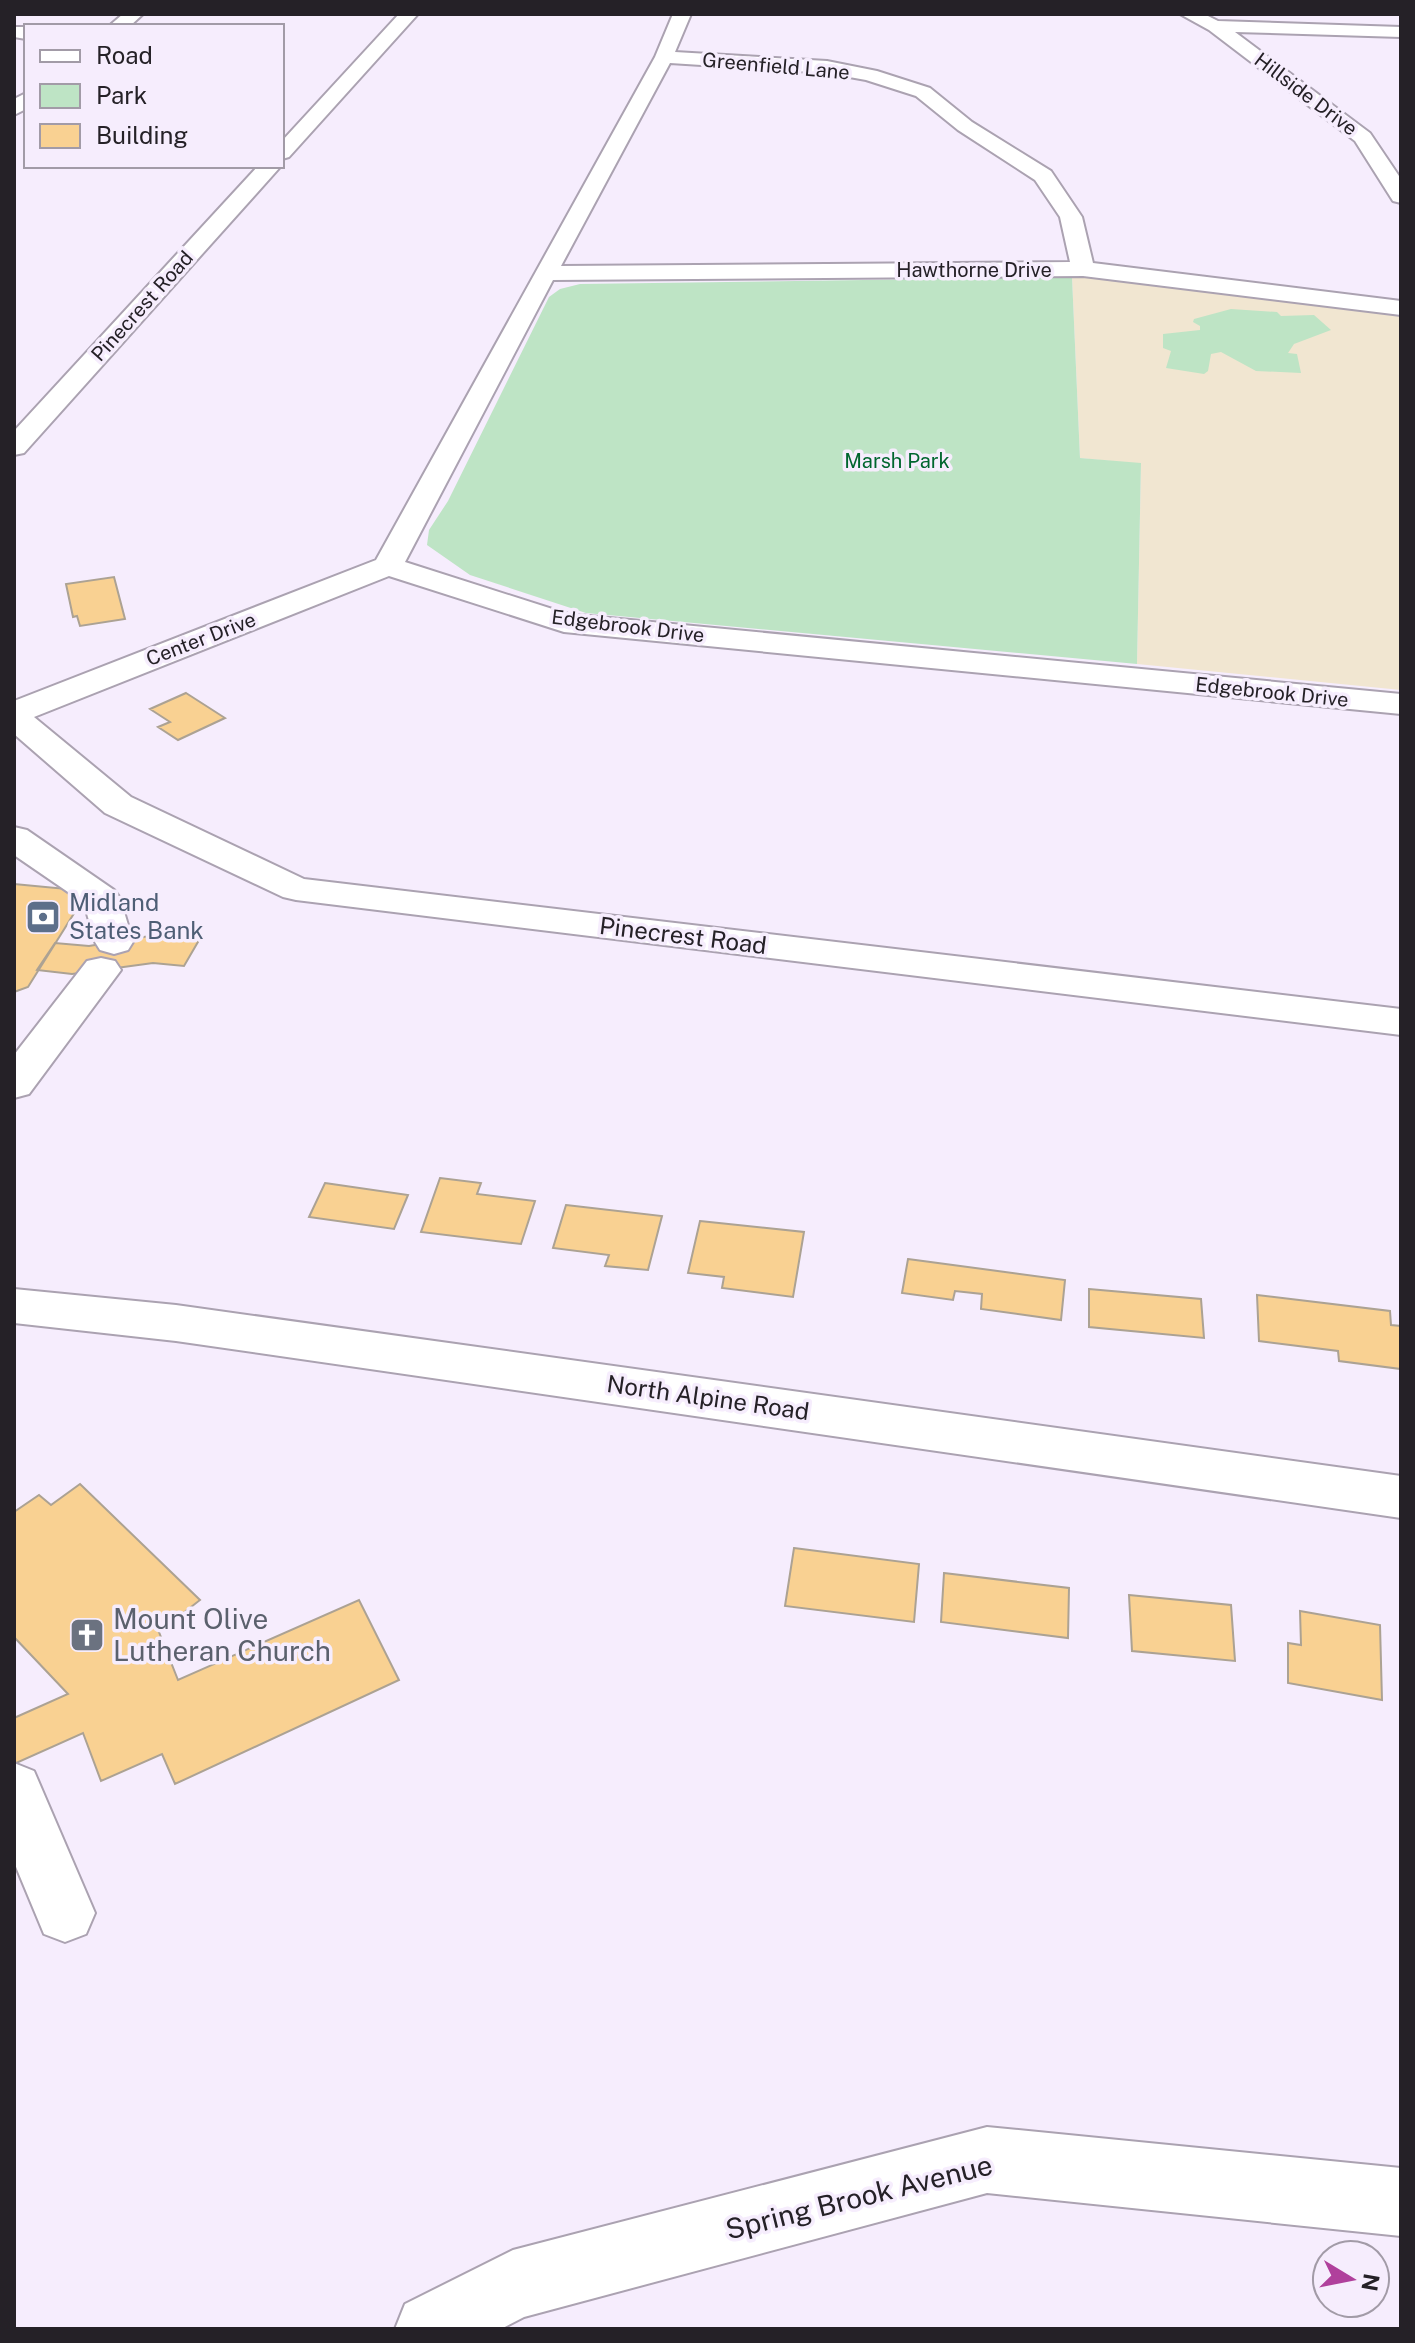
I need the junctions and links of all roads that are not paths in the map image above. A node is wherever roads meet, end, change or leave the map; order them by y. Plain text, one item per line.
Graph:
1 (409, 14) edge
2 (682, 14) edge
3 (1189, 14) edge
4 (1215, 26) junction
5 (1401, 32) edge
6 (664, 57) junction
7 (1363, 137) junction
8 (1388, 140) dead end
9 (284, 151) edge
10 (268, 168) edge
11 (1401, 196) edge
12 (1083, 269) junction
13 (545, 273) junction
14 (1401, 308) edge
15 (14, 447) edge
16 (388, 566) junction
17 (1401, 704) edge
18 (14, 715) edge
19 (16, 841) edge
20 (1401, 1022) edge
21 (14, 1084) edge
22 (14, 1306) edge
23 (1401, 1497) edge
24 (14, 1790) edge
25 (65, 1913) dead end
26 (1401, 2202) edge
27 (430, 2329) edge

1 - 9 street
2 - 6 street
3 - 4 street, Hillside Drive
4 - 5 street
4 - 7 street, Hillside Drive
6 - 12 street, Greenfield Lane
6 - 13 street
7 - 8 street
7 - 11 street, Hillside Drive
10 - 15 street, Pinecrest Road
12 - 13 street, Hawthorne Drive
12 - 14 street, Hawthorne Drive
13 - 16 street
16 - 17 street, Edgebrook Drive
16 - 18 street, Center Drive
18 - 20 street, Pinecrest Road
19 - 21 street
22 - 23 street, North Alpine Road
24 - 25 street
26 - 27 street, Spring Brook Avenue

